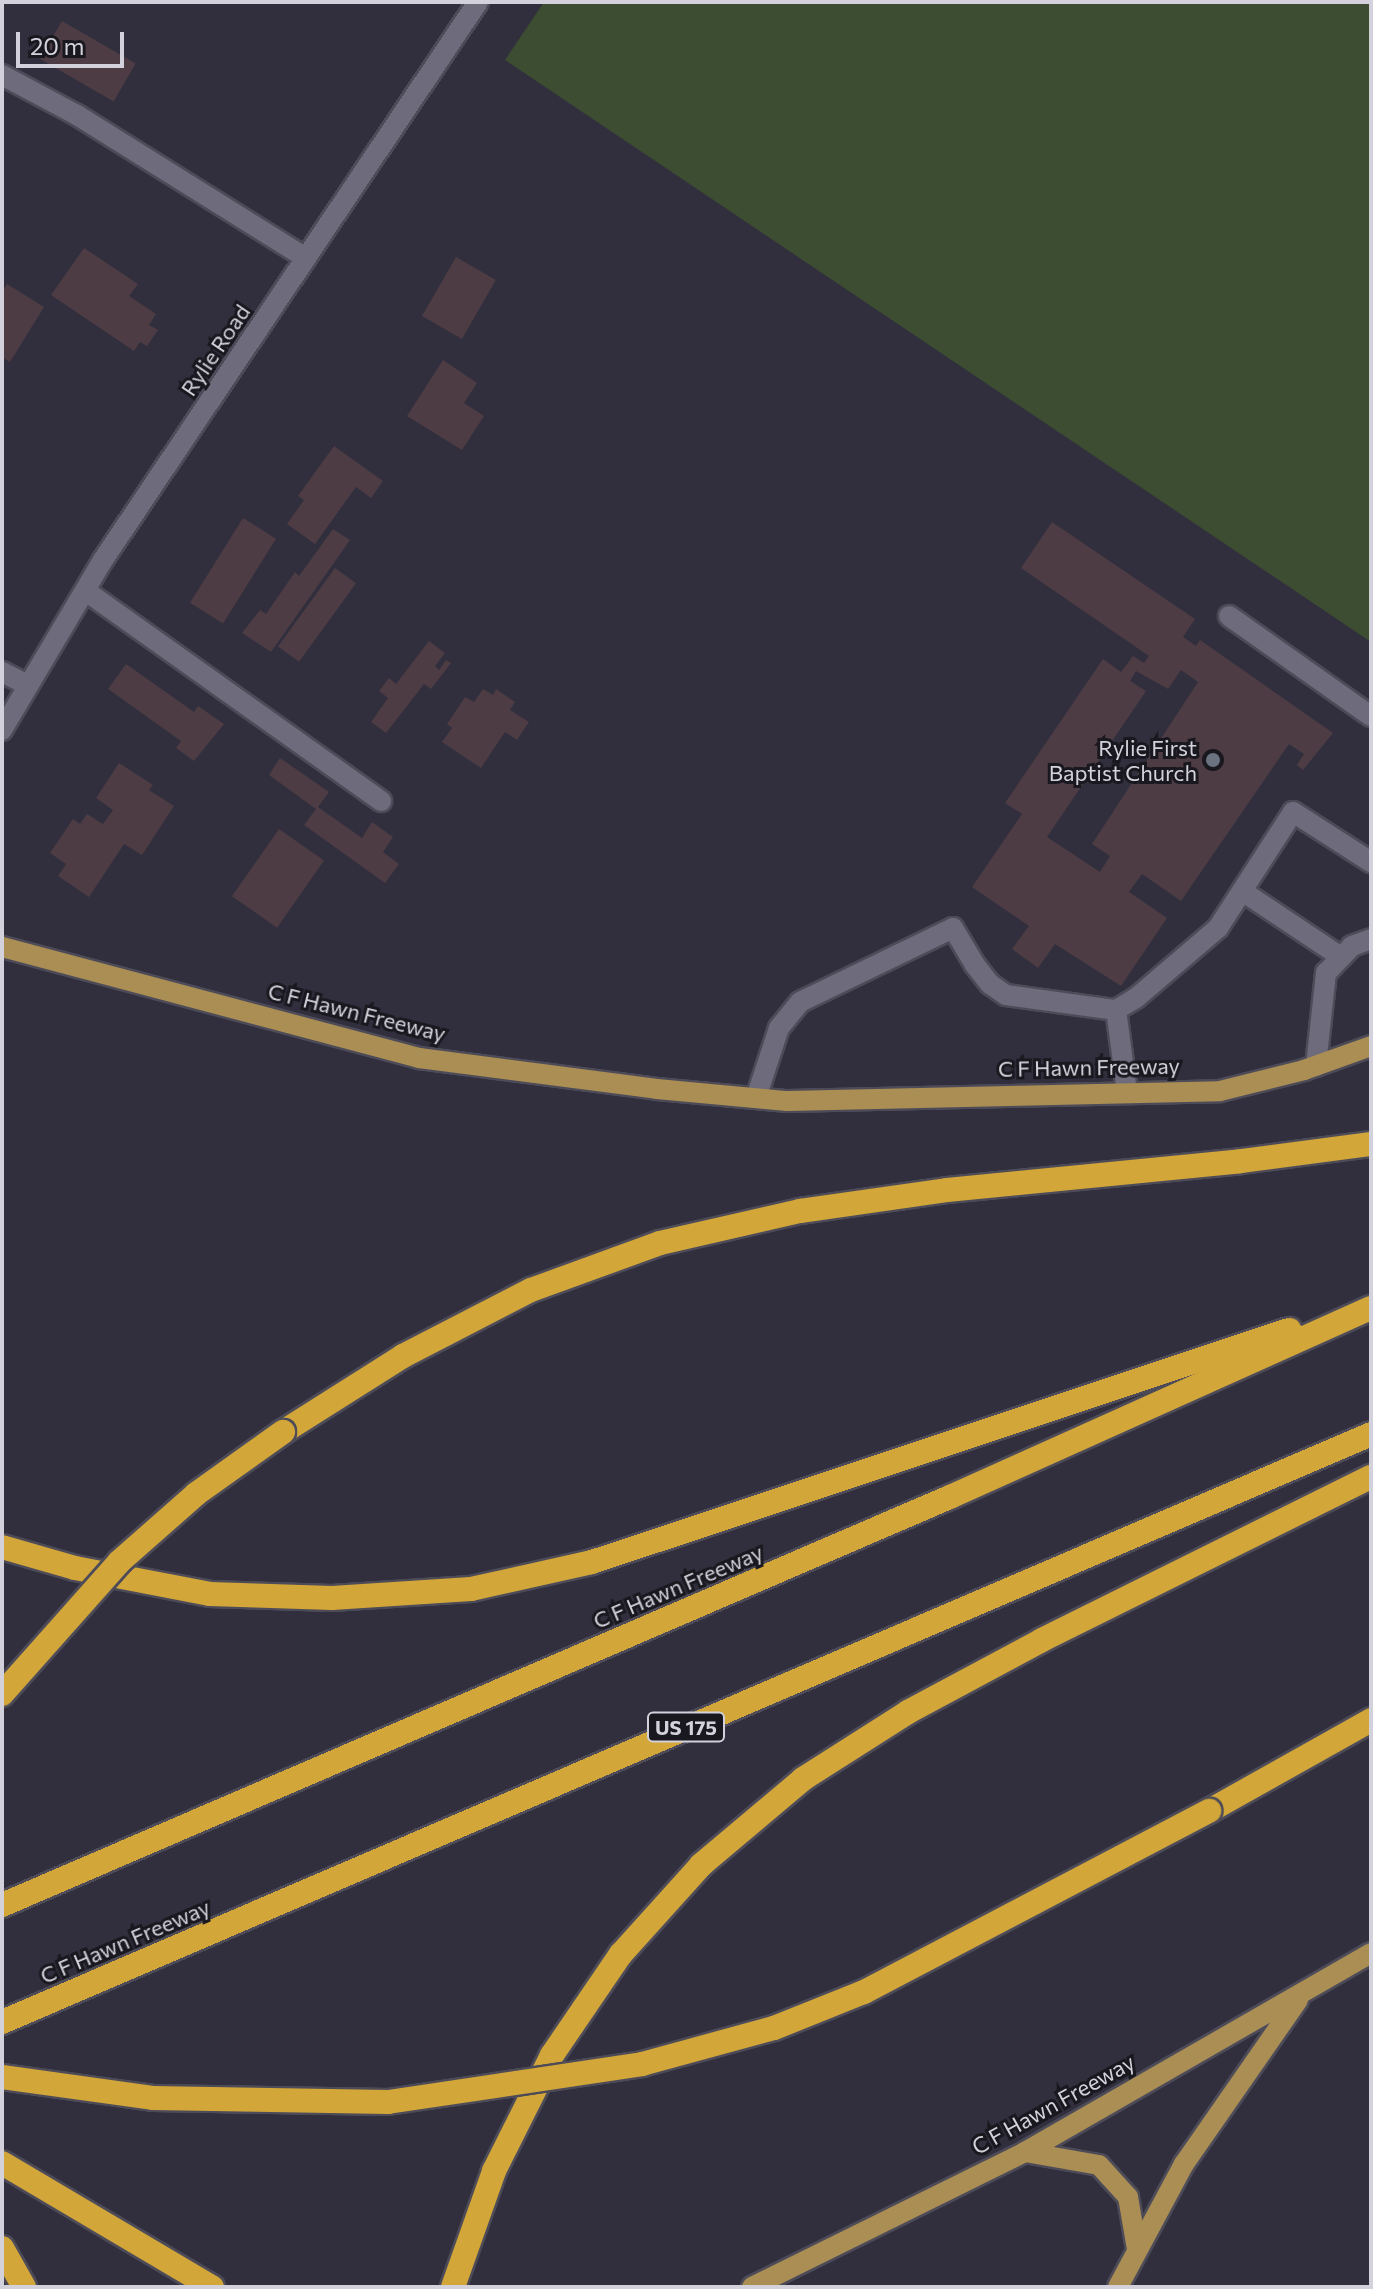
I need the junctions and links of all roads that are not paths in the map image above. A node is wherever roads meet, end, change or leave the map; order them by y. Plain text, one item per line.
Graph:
1 (478, 2) edge
2 (2, 75) edge
3 (306, 258) junction
4 (87, 592) junction
5 (1229, 616) dead end
6 (2, 672) edge
7 (28, 685) junction
8 (1371, 716) edge
9 (2, 730) edge
10 (381, 801) dead end
11 (1371, 862) edge
12 (1242, 891) junction
13 (1371, 939) edge
14 (2, 947) edge
15 (1341, 957) junction
16 (1116, 1010) junction
17 (1371, 1046) edge
18 (1316, 1066) junction
19 (1127, 1092) junction
20 (756, 1098) junction
21 (1371, 1144) edge
22 (1371, 1305) edge
23 (1371, 1434) edge
24 (1371, 1477) edge
25 (2, 1547) edge
26 (2, 1694) edge
27 (1371, 1720) edge
28 (2, 1905) edge
29 (1371, 1953) edge
30 (1302, 1994) junction
31 (2, 2022) edge
32 (2, 2077) edge
33 (1025, 2152) junction
34 (2, 2163) edge
35 (2, 2248) edge
36 (1137, 2249) junction
37 (24, 2287) edge
38 (212, 2287) edge
39 (453, 2287) edge
40 (752, 2287) edge
41 (1118, 2287) edge

1 - 3 street, Rylie Road
2 - 3 street
3 - 4 street, Rylie Road
4 - 7 street, Rylie Road
4 - 10 street
5 - 8 street
6 - 7 street
7 - 9 street, Rylie Road
11 - 12 street
12 - 15 street
12 - 16 street
13 - 15 street
14 - 20 main road, C F Hawn Freeway
15 - 18 street
16 - 19 street
16 - 20 street
17 - 18 main road, C F Hawn Freeway
18 - 19 main road, C F Hawn Freeway
19 - 20 main road, C F Hawn Freeway
21 - 26 highway, bridge
22 - 25 highway
22 - 28 highway, C F Hawn Freeway
23 - 31 highway, C F Hawn Freeway / US 175
24 - 39 highway
27 - 32 highway, bridge
29 - 30 main road, C F Hawn Freeway
30 - 33 main road, C F Hawn Freeway
30 - 36 main road
33 - 36 main road
33 - 40 main road, C F Hawn Freeway
34 - 38 highway
35 - 37 highway
36 - 41 main road

